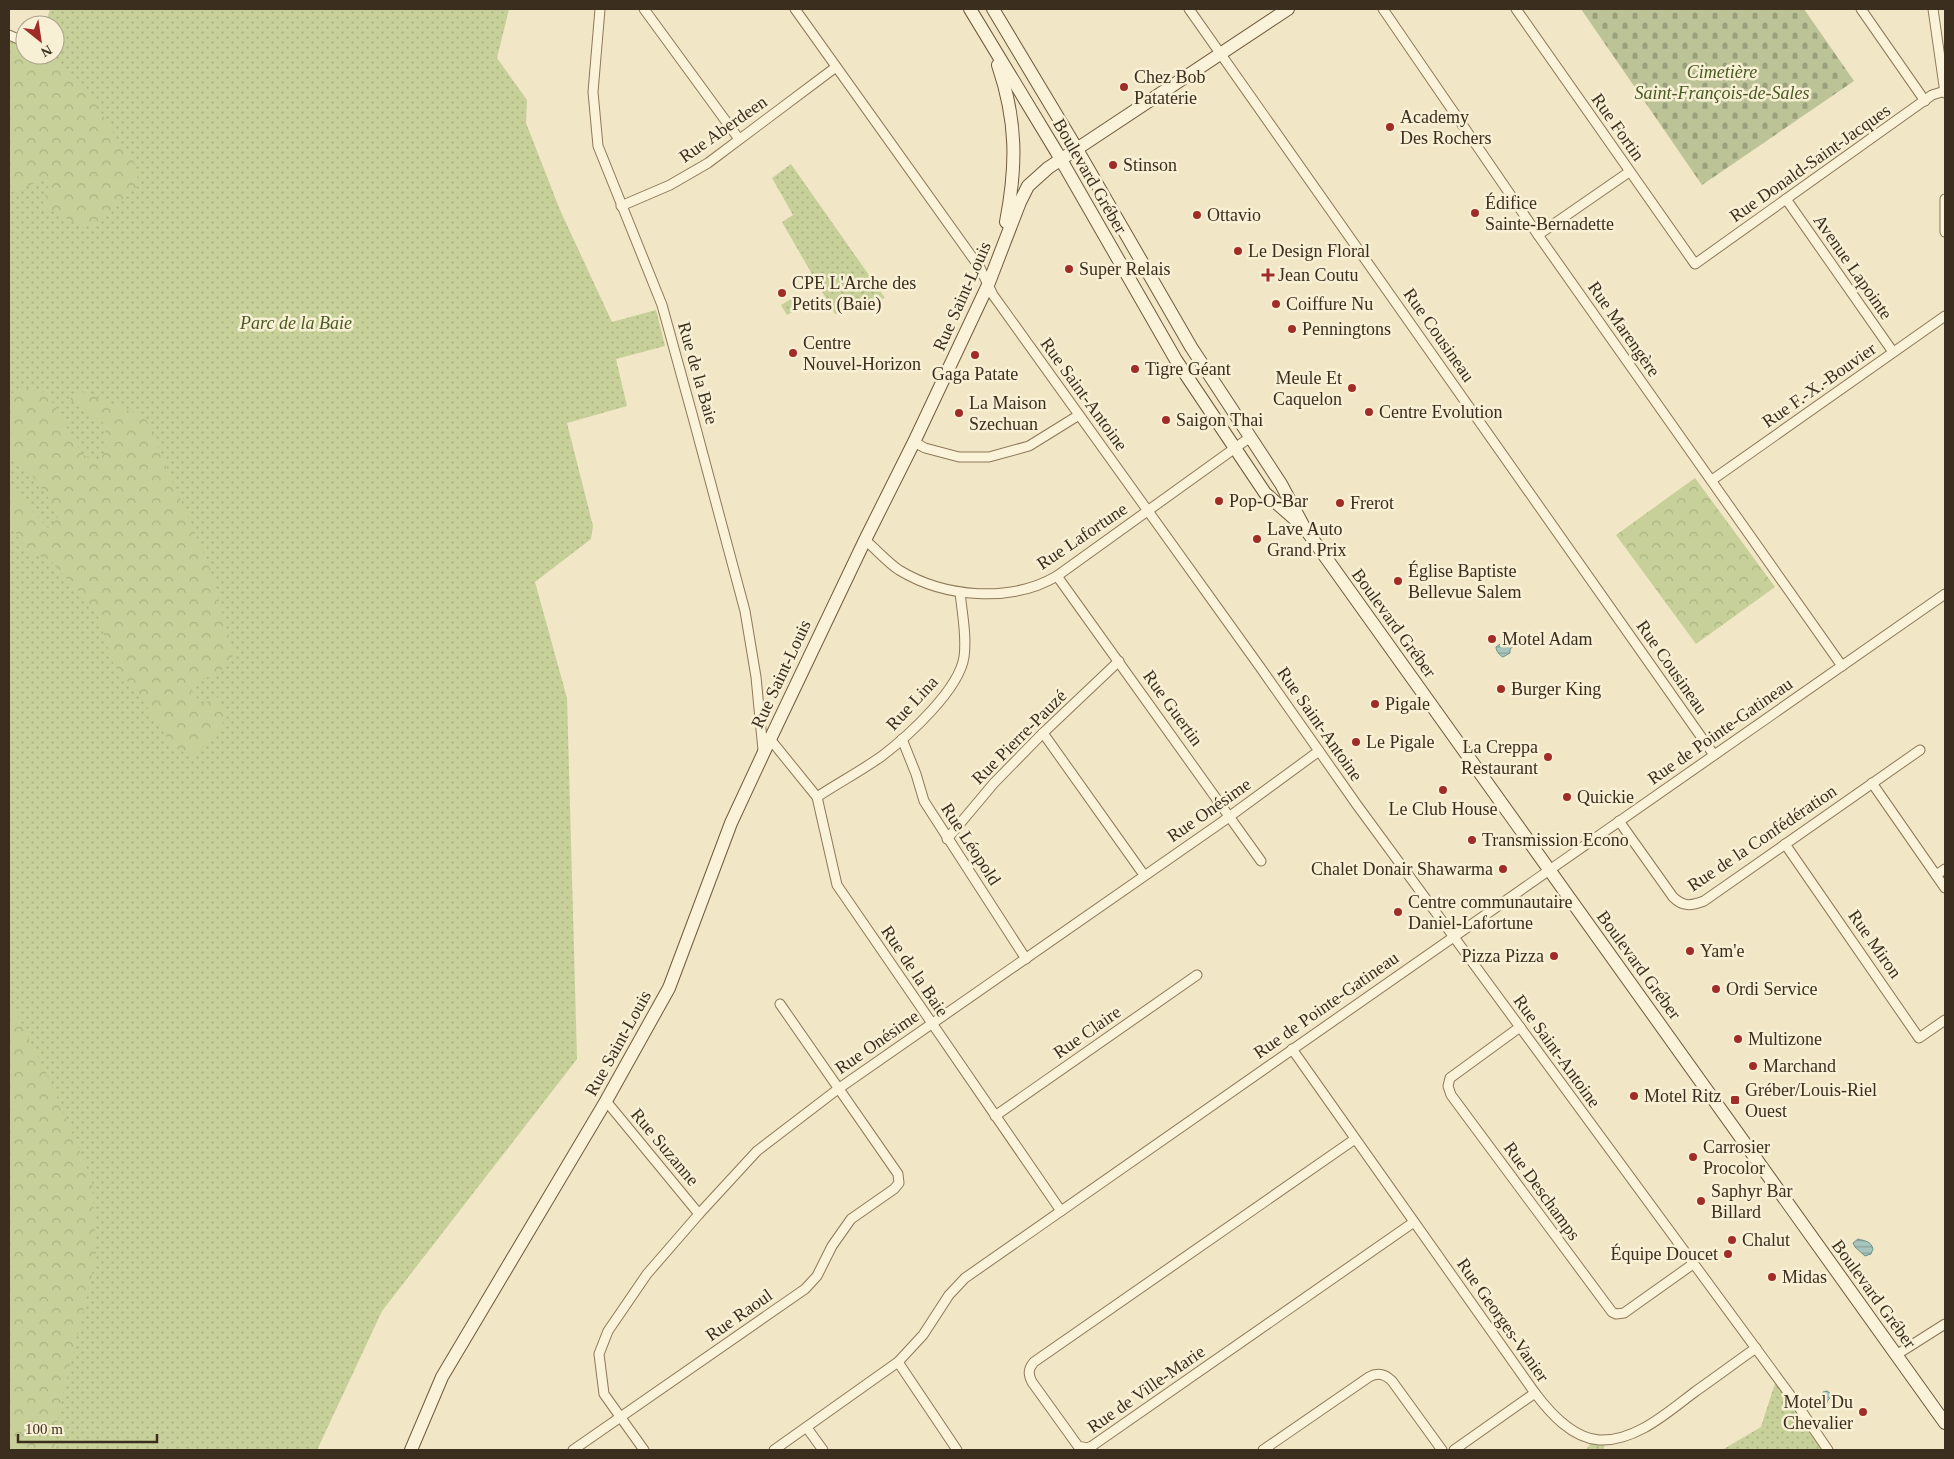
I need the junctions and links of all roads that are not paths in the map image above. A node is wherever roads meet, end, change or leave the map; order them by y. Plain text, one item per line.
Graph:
1 (600, 9) edge
2 (644, 9) edge
3 (795, 9) edge
4 (970, 9) edge
5 (993, 9) edge
6 (1189, 9) edge
7 (1288, 9) edge
8 (1383, 9) edge
9 (1516, 9) edge
10 (1861, 9) edge
11 (1933, 9) edge
12 (987, 34) junction
13 (1221, 53) junction
14 (836, 67) junction
15 (1945, 92) edge
16 (1925, 101) junction
17 (739, 139) junction
18 (1076, 150) junction
19 (1060, 160) junction
20 (1630, 172) junction
21 (1786, 199) junction
22 (1945, 199) edge
23 (621, 206) junction
24 (1945, 232) edge
25 (1538, 235) junction
26 (999, 256) junction
27 (1695, 264) joint
28 (988, 285) junction
29 (1945, 316) edge
30 (1893, 352) junction
31 (1079, 415) junction
32 (1249, 438) junction
33 (914, 442) junction
34 (1234, 448) junction
35 (1712, 480) junction
36 (1147, 511) junction
37 (1304, 527) junction
38 (864, 540) junction
39 (1057, 576) junction
40 (960, 592) junction
41 (1945, 594) edge
42 (1119, 661) junction
43 (1842, 666) junction
44 (1043, 733) junction
45 (770, 739) junction
46 (902, 739) junction
47 (1920, 750) dead end
48 (1319, 751) junction
49 (764, 752) junction
50 (1714, 755) junction
51 (1872, 783) junction
52 (816, 797) junction
53 (1230, 816) junction
54 (1619, 821) junction
55 (947, 839) junction
56 (1785, 844) junction
57 (1261, 861) dead end
58 (1945, 869) edge
59 (1550, 870) junction
60 (1144, 875) junction
61 (1936, 875) junction
62 (1945, 888) edge
63 (1454, 937) junction
64 (1026, 959) junction
65 (1196, 975) dead end
66 (780, 1004) dead end
67 (1945, 1020) edge
68 (932, 1025) junction
69 (1520, 1027) junction
70 (1292, 1049) junction
71 (838, 1089) junction
72 (606, 1102) junction
73 (995, 1116) junction
74 (1355, 1139) junction
75 (1061, 1211) junction
76 (699, 1214) junction
77 (1414, 1222) junction
78 (1693, 1264) junction
79 (1945, 1324) edge
80 (1756, 1348) junction
81 (1896, 1355) junction
82 (898, 1362) junction
83 (1535, 1393) junction
84 (620, 1416) junction
85 (1945, 1423) edge
86 (807, 1428) junction
87 (411, 1450) edge
88 (572, 1450) edge
89 (644, 1450) edge
90 (774, 1450) edge
91 (823, 1450) edge
92 (957, 1450) edge
93 (1263, 1450) edge
94 (1442, 1450) edge
95 (1454, 1450) edge
96 (1828, 1450) edge

1 - 23 street, Rue de la Baie
2 - 17 street
3 - 14 street, Rue Saint-Antoine
4 - 12 main road, Boulevard Gréber
5 - 18 main road, Boulevard Gréber
6 - 13 street, Rue Cousineau
7 - 13 main road, Rue Saint-Louis
8 - 25 street, Rue Marengère
9 - 20 street, Rue Fortin
10 - 16 street
11 - 15 street
12 - 19 main road, Boulevard Gréber
12 - 26 main road
13 - 18 main road, Rue Saint-Louis
13 - 50 street, Rue Cousineau
14 - 17 street, Rue Aberdeen
14 - 28 street, Rue Saint-Antoine
15 - 16 street, Rue Donald-Saint-Jacques
16 - 21 street, Rue Donald-Saint-Jacques
17 - 23 street, Rue Aberdeen
18 - 19 main road, Rue Saint-Louis
18 - 32 main road, Boulevard Gréber
19 - 26 main road, Rue Saint-Louis
19 - 34 main road, Boulevard Gréber
20 - 25 street
20 - 27 street, Rue Fortin
21 - 27 street, Rue Donald-Saint-Jacques
21 - 30 street, Avenue Lapointe
22 - 24 street
23 - 49 street, Rue de la Baie
25 - 35 street, Rue Marengère
26 - 28 main road, Rue Saint-Louis
28 - 31 street, Rue Saint-Antoine
28 - 33 main road, Rue Saint-Louis
29 - 30 street, Rue F.-X.-Bouvier
30 - 35 street, Rue F.-X.-Bouvier
31 - 33 street
31 - 36 street, Rue Saint-Antoine
32 - 34 street, Rue Lafortune
32 - 37 main road, Boulevard Gréber
33 - 38 main road, Rue Saint-Louis
34 - 36 street, Rue Lafortune
34 - 37 main road, Boulevard Gréber
35 - 43 street, Rue Marengère
36 - 39 street, Rue Lafortune
36 - 48 street, Rue Saint-Antoine
37 - 59 main road, Boulevard Gréber
38 - 40 street, Rue Lafortune
38 - 45 main road, Rue Saint-Louis
39 - 40 street, Rue Lafortune
39 - 42 street, Rue Guertin
40 - 46 street, Rue Lina
41 - 43 street, Rue de Pointe-Gatineau
42 - 44 street, Rue Pierre-Pauzé
42 - 53 street, Rue Guertin
43 - 50 street, Rue de Pointe-Gatineau
44 - 55 street, Rue Pierre-Pauzé
44 - 60 street
45 - 49 main road, Rue Saint-Louis
45 - 52 street, Rue de la Baie
46 - 52 street, Rue Lina
46 - 55 street, Rue Léopold
47 - 51 street, Rue de la Confédération
48 - 53 street, Rue Onésime
48 - 63 street, Rue Saint-Antoine
49 - 72 main road, Rue Saint-Louis
50 - 54 street, Rue de Pointe-Gatineau
51 - 56 street, Rue de la Confédération
51 - 61 street
52 - 68 street, Rue de la Baie
53 - 57 street, Rue Guertin
53 - 60 street, Rue Onésime
54 - 56 street, Rue de la Confédération
54 - 59 street, Rue de Pointe-Gatineau
55 - 64 street, Rue Léopold
56 - 67 street, Rue Miron
58 - 61 street
59 - 63 street, Rue de Pointe-Gatineau
59 - 81 main road, Boulevard Gréber
60 - 64 street, Rue Onésime
61 - 62 street
63 - 69 street, Rue Saint-Antoine
63 - 70 street, Rue de Pointe-Gatineau
64 - 68 street, Rue Onésime
65 - 73 street, Rue Claire
66 - 71 street
68 - 71 street, Rue Onésime
68 - 73 street, Rue de la Baie
69 - 78 street, Rue Saint-Antoine
69 - 78 street, Rue Deschamps
70 - 74 street, Rue Georges-Vanier
70 - 75 street, Rue de Pointe-Gatineau
71 - 76 street, Rue Onésime
71 - 84 street, Rue Raoul
72 - 76 street, Rue Suzanne
72 - 87 main road, Rue Saint-Louis
73 - 75 street, Rue de la Baie
74 - 77 street, Rue Georges-Vanier
74 - 77 street, Rue de Ville-Marie
75 - 82 street, Rue de Pointe-Gatineau
76 - 84 street, Rue Onésime
77 - 83 street, Rue Georges-Vanier
78 - 80 street, Rue Saint-Antoine
79 - 81 street
80 - 83 street, Rue Georges-Vanier
80 - 96 street, Rue Saint-Antoine
81 - 85 main road, Boulevard Gréber
82 - 86 street, Rue de Pointe-Gatineau
82 - 92 street
83 - 95 street
84 - 88 street, Rue Raoul
84 - 89 street, Rue Onésime
86 - 90 street, Rue de Pointe-Gatineau
86 - 91 street
93 - 94 street

